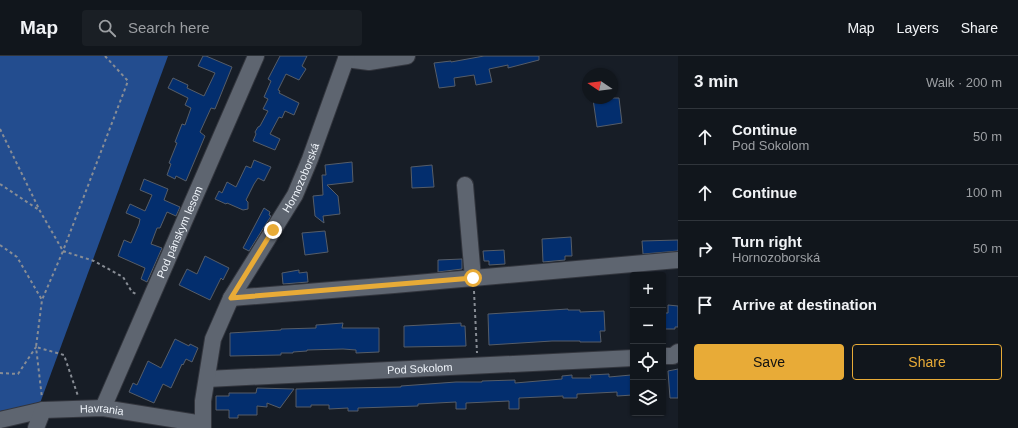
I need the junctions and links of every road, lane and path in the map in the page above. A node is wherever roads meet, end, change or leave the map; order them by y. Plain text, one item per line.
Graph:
1 (105, 56) edge
2 (256, 56) edge
3 (407, 56) edge
4 (346, 58) edge
5 (0, 129) edge
6 (0, 184) edge
7 (465, 185) dead end
8 (40, 211) junction
9 (0, 245) edge
10 (63, 251) junction
11 (678, 260) edge
12 (473, 278) junction
13 (231, 298) junction
14 (42, 300) junction
15 (149, 302) junction
16 (36, 347) junction
17 (678, 352) edge
18 (666, 356) edge
19 (630, 358) edge
20 (478, 366) junction
21 (0, 373) edge
22 (207, 379) junction
23 (82, 408) junction
24 (103, 408) junction
25 (43, 410) junction
26 (0, 420) edge
27 (203, 426) edge
28 (36, 428) edge

1 - 10 path
2 - 15 street, Pod pánskym lesom
3 - 4 street
4 - 13 street, Hornozoborská
5 - 8 path
6 - 8 path
7 - 12 street
8 - 10 path
9 - 14 path
10 - 14 path
10 - 15 path
11 - 12 street
12 - 13 street
12 - 20 path
13 - 22 street, Hornozoborská
14 - 16 path
15 - 24 street, Pod pánskym lesom
16 - 21 path
16 - 23 path
16 - 25 path
17 - 18 street
19 - 20 street, Pod Sokolom
20 - 22 street, Pod Sokolom
22 - 27 street, Hornozoborská
23 - 24 street, Havrania
23 - 25 street, Havrania
24 - 27 street, Havrania
25 - 26 street, Havrania
25 - 28 street

